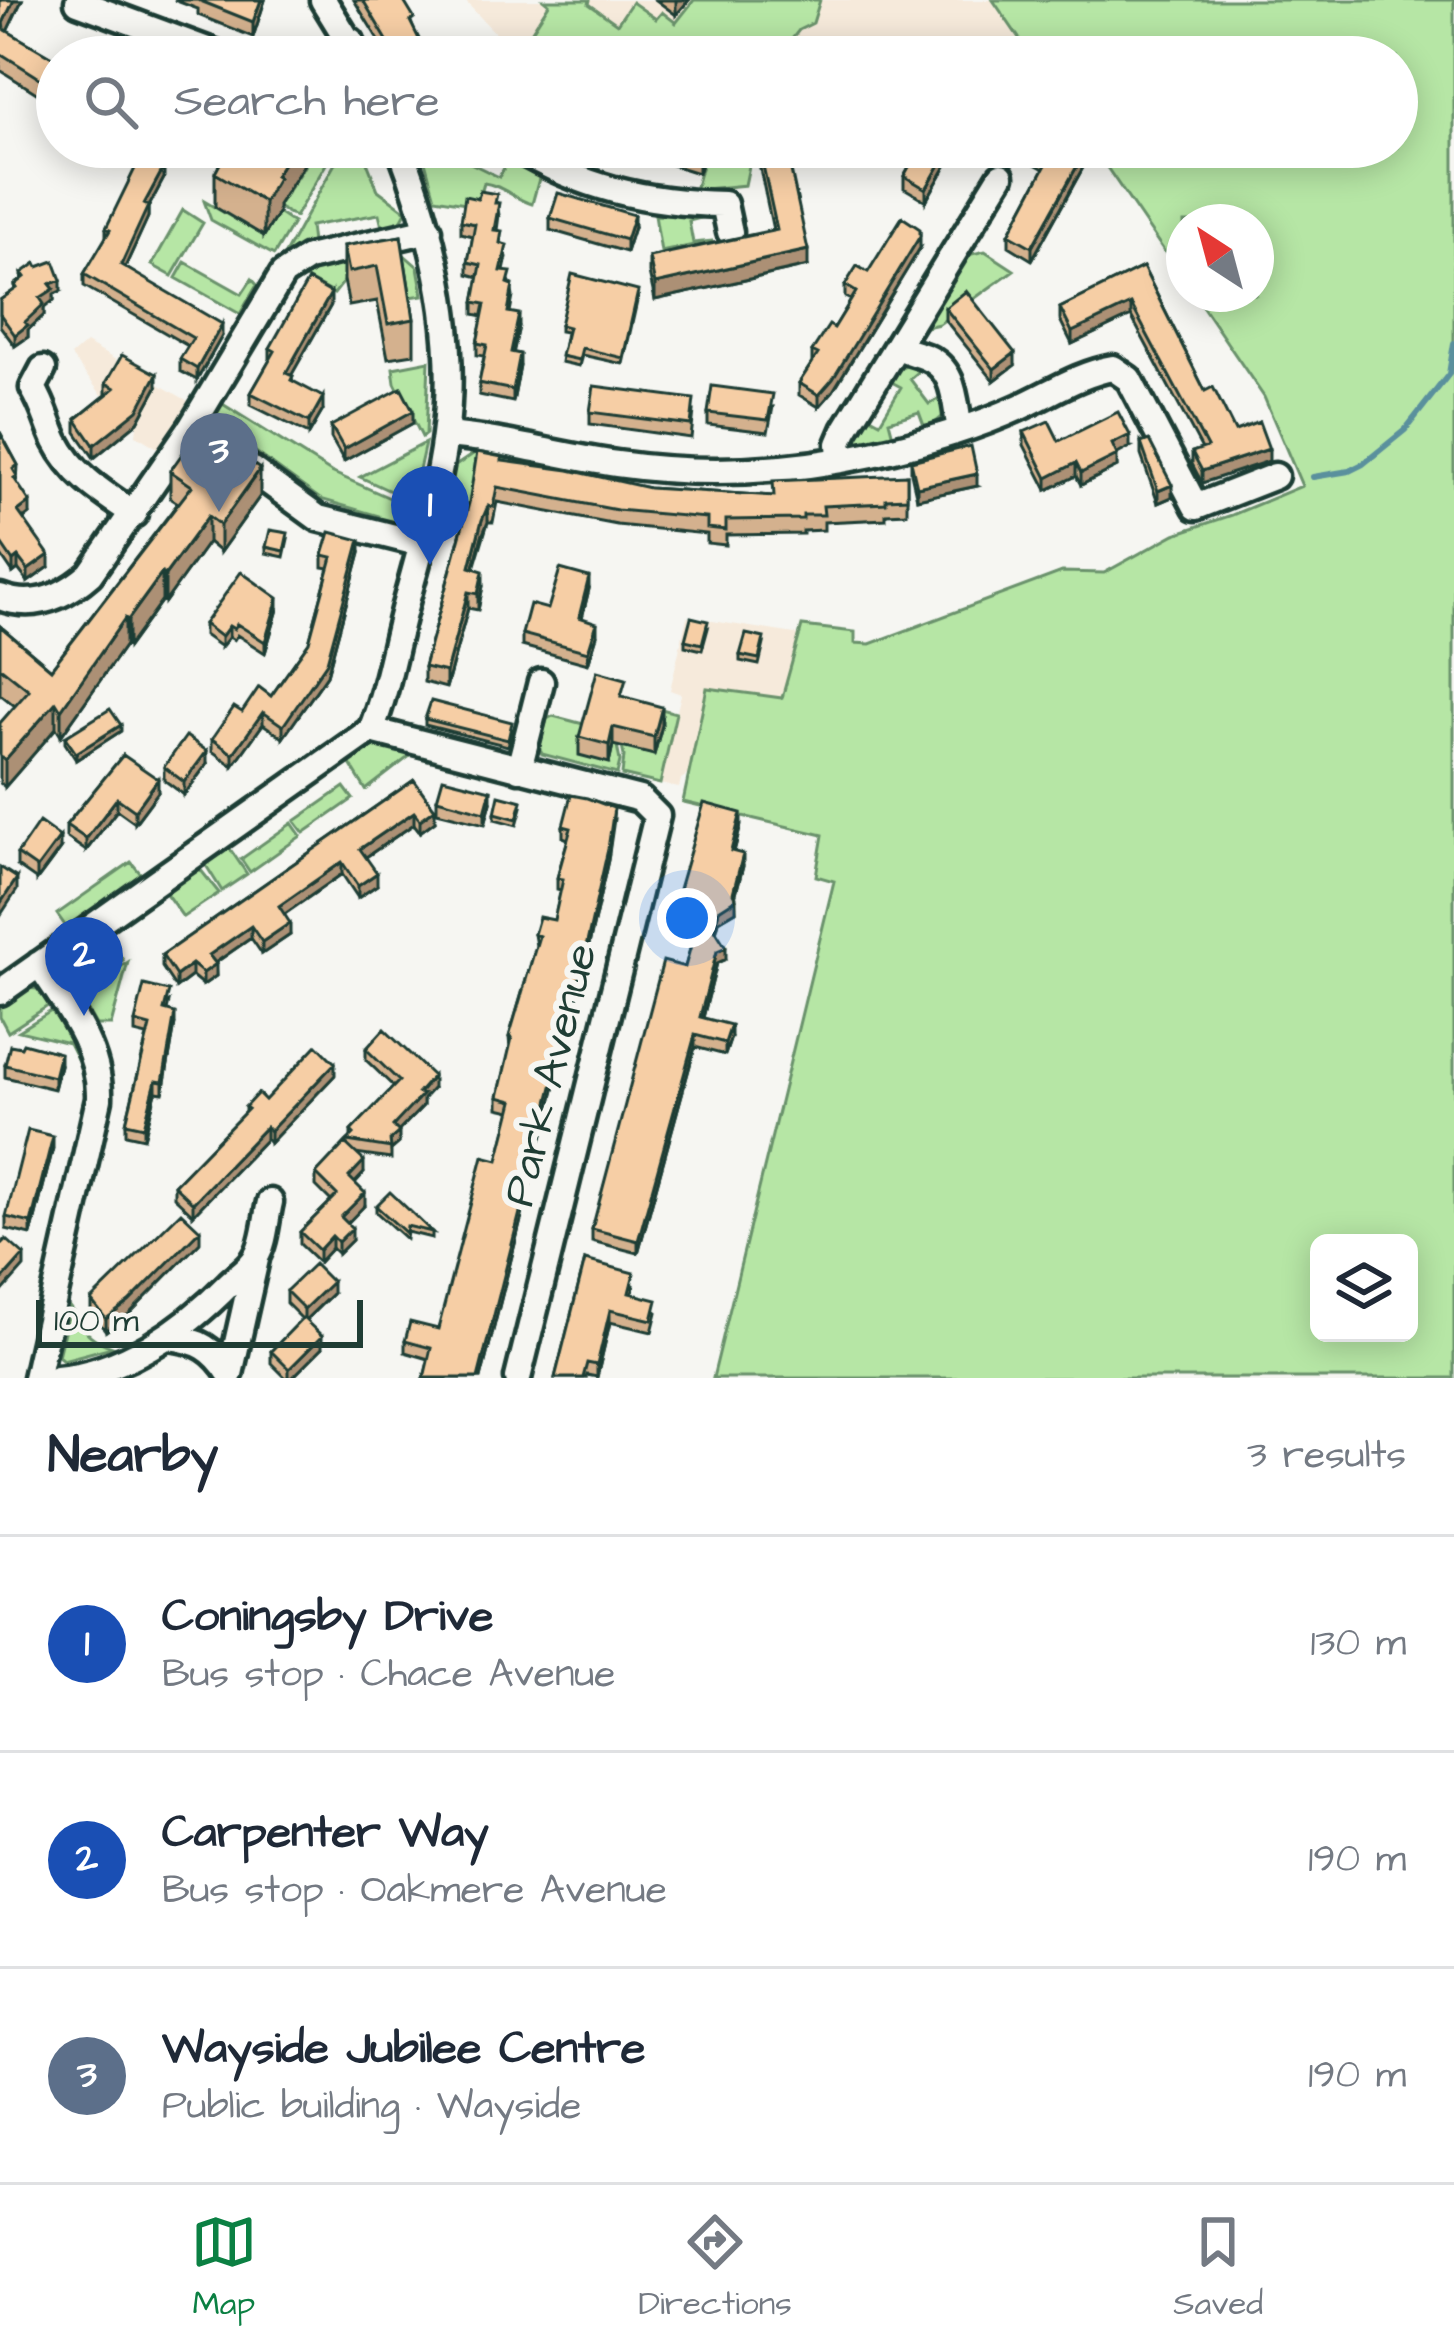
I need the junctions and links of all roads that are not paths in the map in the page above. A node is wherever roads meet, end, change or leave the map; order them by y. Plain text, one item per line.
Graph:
1 (323, 0) edge
2 (78, 2) edge
3 (169, 36) edge
4 (346, 36) edge
5 (407, 168) edge
6 (551, 168) edge
7 (1001, 176) dead end
8 (429, 230) junction
9 (730, 232) dead end
10 (897, 346) junction
11 (43, 369) dead end
12 (192, 426) junction
13 (960, 429) junction
14 (445, 435) junction
15 (840, 459) junction
16 (1276, 476) dead end
17 (134, 514) junction
18 (422, 544) junction
19 (0, 597) edge
20 (541, 682) dead end
21 (371, 730) junction
22 (519, 769) junction
23 (39, 964) junction
24 (0, 992) edge
25 (270, 1202) dead end
26 (257, 1257) junction
27 (168, 1336) junction
28 (230, 1376) edge
29 (36, 1378) edge
30 (57, 1378) edge
31 (518, 1378) edge

1 - 4 street
2 - 3 street
5 - 8 street
6 - 9 street
7 - 10 street
8 - 12 street
8 - 14 street
10 - 13 street
10 - 15 street
11 - 17 street
12 - 17 street
12 - 18 street
13 - 15 street
13 - 16 street
14 - 15 street
14 - 18 street
17 - 19 street
18 - 21 street
20 - 22 street
21 - 22 street
21 - 23 street
22 - 31 street, Park Avenue
23 - 24 street
23 - 29 street
25 - 26 street
26 - 27 street
26 - 28 street
27 - 28 street
27 - 30 street

